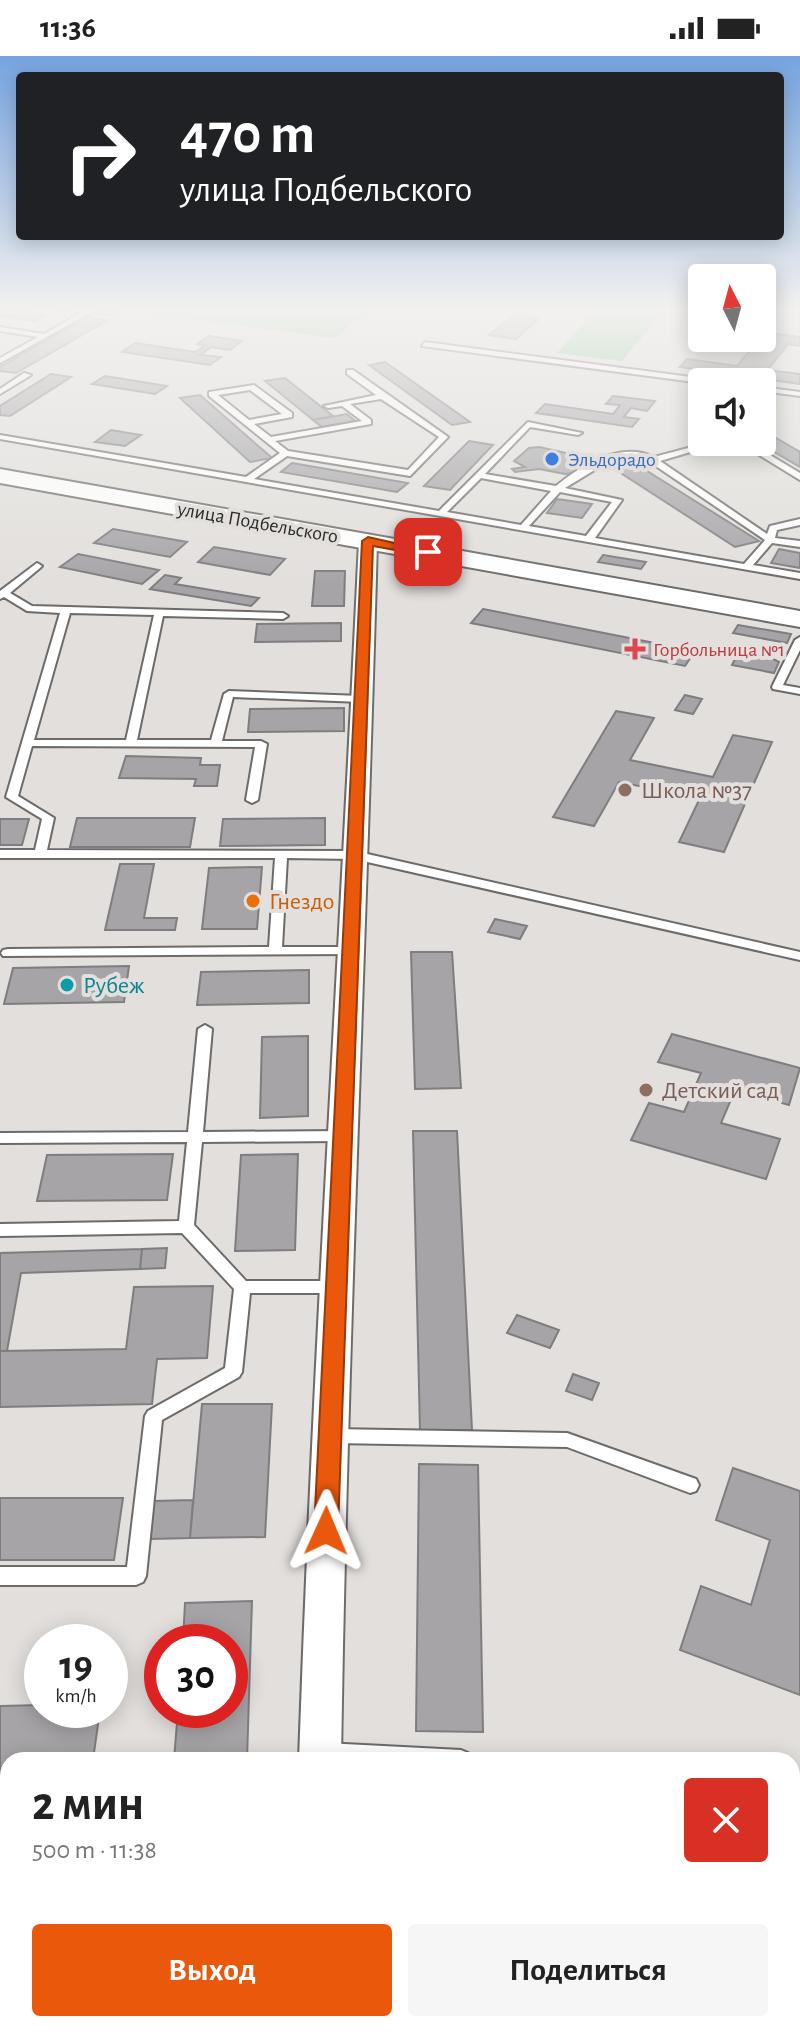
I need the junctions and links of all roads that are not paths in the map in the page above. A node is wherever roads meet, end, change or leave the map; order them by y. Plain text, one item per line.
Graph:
1 (218, 399) edge
2 (268, 399) edge
3 (365, 399) edge
4 (387, 399) edge
5 (344, 403) junction
6 (328, 406) dead end
7 (247, 423) junction
8 (578, 433) dead end
9 (0, 437) edge
10 (269, 440) junction
11 (688, 451) edge
12 (285, 453) junction
13 (765, 456) edge
14 (653, 460) junction
15 (0, 465) edge
16 (479, 475) junction
17 (0, 476) edge
18 (800, 477) edge
19 (247, 480) junction
20 (558, 489) junction
21 (235, 512) junction
22 (442, 512) junction
23 (800, 522) edge
24 (523, 528) junction
25 (589, 539) junction
26 (770, 540) junction
27 (368, 541) junction
28 (800, 544) edge
29 (37, 566) dead end
30 (747, 566) junction
31 (800, 576) edge
32 (2, 595) edge
33 (800, 608) edge
34 (66, 610) junction
35 (159, 613) junction
36 (283, 616) dead end
37 (800, 619) edge
38 (800, 640) edge
39 (800, 691) edge
40 (361, 699) junction
41 (27, 743) junction
42 (131, 743) junction
43 (216, 744) junction
44 (252, 800) dead end
45 (0, 854) edge
46 (40, 854) junction
47 (281, 855) junction
48 (354, 855) junction
49 (353, 951) junction
50 (275, 952) junction
51 (8, 953) dead end
52 (800, 956) edge
53 (205, 1029) dead end
54 (196, 1136) junction
55 (342, 1136) junction
56 (0, 1138) edge
57 (186, 1227) junction
58 (0, 1230) edge
59 (242, 1287) junction
60 (335, 1287) junction
61 (328, 1436) junction
62 (690, 1485) dead end
63 (0, 1576) edge
64 (321, 1752) edge

1 - 7 lane
2 - 7 lane
3 - 5 lane
4 - 12 lane
5 - 6 lane
5 - 10 lane
7 - 10 lane
8 - 16 lane
9 - 19 lane
10 - 12 lane
11 - 14 lane
12 - 19 lane
13 - 18 lane
14 - 20 lane
14 - 26 lane
15 - 21 main road, улица Подбельского
16 - 20 lane
16 - 22 lane
17 - 21 main road, улица Подбельского
19 - 22 lane
20 - 24 lane
20 - 25 lane
21 - 27 main road, улица Подбельского
21 - 33 main road, улица Подбельского
22 - 24 lane
23 - 26 lane
24 - 25 lane
25 - 30 lane
26 - 28 lane
26 - 30 lane
27 - 37 main road, улица Подбельского
27 - 40 street
29 - 32 lane
30 - 31 lane
32 - 34 lane
34 - 35 lane
34 - 41 lane
35 - 36 lane
35 - 42 lane
38 - 39 lane
40 - 43 lane
40 - 48 street
41 - 42 lane
41 - 46 lane
42 - 43 lane
43 - 44 lane
45 - 46 lane
46 - 47 lane
47 - 48 lane
47 - 50 lane
48 - 49 street
48 - 52 lane
49 - 50 lane
49 - 55 street
50 - 51 lane
53 - 54 lane
54 - 55 lane
54 - 56 lane
54 - 57 lane
55 - 60 street
57 - 58 lane
57 - 59 lane
59 - 60 lane
59 - 63 lane
60 - 61 street
61 - 62 lane
61 - 64 street

